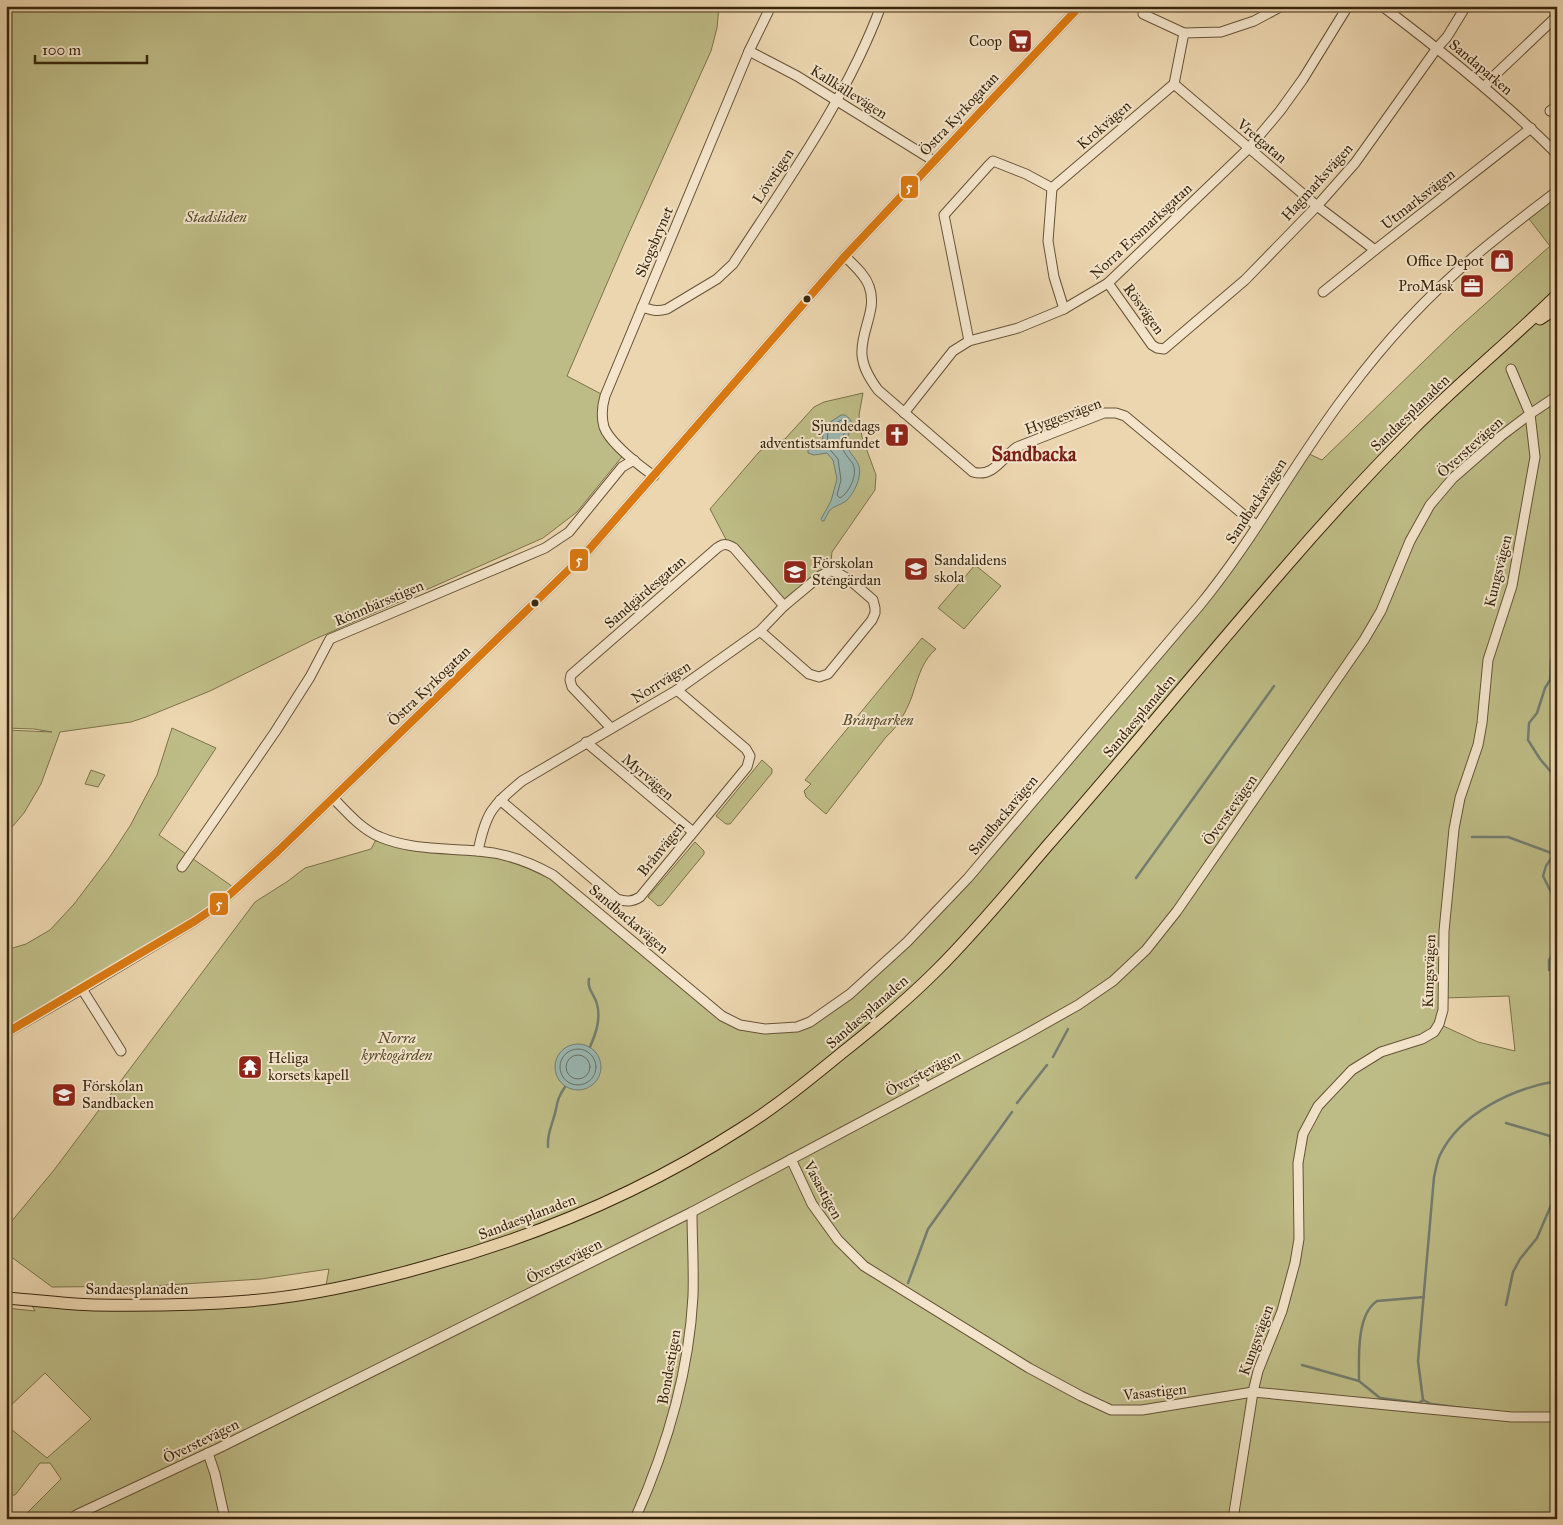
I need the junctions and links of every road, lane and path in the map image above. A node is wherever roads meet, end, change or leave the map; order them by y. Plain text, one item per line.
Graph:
1 (771, 6) edge
2 (881, 6) edge
3 (1080, 6) edge
4 (1282, 6) edge
5 (1348, 6) edge
6 (1382, 6) edge
7 (1466, 6) edge
8 (1143, 14) dead end
9 (1557, 16) edge
10 (1184, 33) junction
11 (1437, 48) junction
12 (749, 51) junction
13 (1174, 84) junction
14 (1484, 87) junction
15 (838, 101) junction
16 (1531, 128) junction
17 (1249, 148) junction
18 (1557, 154) edge
19 (934, 161) junction
20 (1052, 188) junction
21 (1557, 191) edge
22 (1317, 206) junction
23 (1375, 250) junction
24 (845, 256) junction
25 (1108, 283) junction
26 (1323, 292) dead end
27 (1557, 295) edge
28 (642, 307) junction
29 (1557, 308) edge
30 (1064, 309) junction
31 (1516, 335) junction
32 (969, 341) junction
33 (1159, 348) joint
34 (1511, 369) dead end
35 (1557, 396) edge
36 (904, 413) junction
37 (1530, 414) junction
38 (634, 460) junction
39 (654, 476) junction
40 (1257, 526) junction
41 (784, 606) junction
42 (760, 631) junction
43 (677, 690) junction
44 (612, 728) junction
45 (586, 742) junction
46 (333, 798) junction
47 (500, 800) junction
48 (693, 832) junction
49 (478, 851) junction
50 (182, 866) dead end
51 (82, 990) junction
52 (6, 1033) edge
53 (121, 1051) dead end
54 (919, 1075) dead end
55 (925, 1087) junction
56 (791, 1159) junction
57 (692, 1212) junction
58 (6, 1298) edge
59 (1253, 1392) junction
60 (1557, 1417) edge
61 (208, 1454) junction
62 (76, 1515) dead end
63 (225, 1519) edge
64 (635, 1519) edge
65 (1233, 1519) edge

1 - 12 street, Skogsbrynet
2 - 15 street, Lövstigen
3 - 19 street, Östra Kyrkogatan
4 - 10 street
5 - 17 street, Norra Ersmarksgatan
6 - 11 street, Sandaparken
7 - 11 street, Hagmarksvägen
8 - 10 street
9 - 14 street
10 - 13 street
11 - 14 street, Sandaparken
11 - 22 street, Hagmarksvägen
12 - 15 street, Kallkällevägen
12 - 28 street, Skogsbrynet
13 - 17 street, Vretgatan
13 - 20 street, Krokvägen
14 - 16 street, Sandaparken
15 - 19 street, Kallkällevägen
15 - 28 street, Lövstigen
16 - 18 street, Sandaparken
16 - 23 street, Utmarksvägen
17 - 22 street, Vretgatan
17 - 25 street, Norra Ersmarksgatan
19 - 24 street, Östra Kyrkogatan
20 - 30 street
20 - 32 street
21 - 40 street, Sandbackavägen
22 - 23 street, Vretgatan
22 - 33 street, Hagmarksvägen
23 - 26 street, Utmarksvägen
24 - 36 street, Hyggesvägen
24 - 39 street, Östra Kyrkogatan
25 - 30 street, Norra Ersmarksgatan
25 - 33 street, Rösvägen
27 - 31 main road, Sandaesplanaden
28 - 38 street, Skogsbrynet
29 - 31 main road, Sandaesplanaden
30 - 32 street, Norra Ersmarksgatan
31 - 58 main road, Sandaesplanaden
32 - 36 street, Norra Ersmarksgatan
34 - 37 street, Kungsvägen
35 - 37 street, Överstevägen
36 - 40 street, Hyggesvägen
37 - 55 street, Överstevägen
37 - 59 street, Kungsvägen
38 - 39 street, Skogsbrynet
38 - 50 street, Rönnbärsstigen
39 - 46 street, Östra Kyrkogatan
40 - 49 street, Sandbackavägen
41 - 42 street, Norrvägen
41 - 42 street, Norrvägen
41 - 44 street, Sandgärdesgatan
42 - 43 street, Norrvägen
43 - 44 street, Norrvägen
43 - 48 street, Brånvägen
44 - 45 street, Norrvägen
45 - 47 street, Norrvägen
45 - 48 street, Myrvägen
46 - 49 street, Sandbackavägen
46 - 51 street, Östra Kyrkogatan
47 - 48 street, Brånvägen
47 - 49 street, Norrvägen
51 - 52 street, Östra Kyrkogatan
51 - 53 street
54 - 55 street
55 - 56 street, Överstevägen
56 - 57 street, Överstevägen
56 - 59 street, Vasastigen
57 - 61 street, Överstevägen
57 - 64 street, Bondestigen
59 - 60 street, Vasastigen
59 - 65 street, Kungsvägen
61 - 62 street, Överstevägen
61 - 63 street

